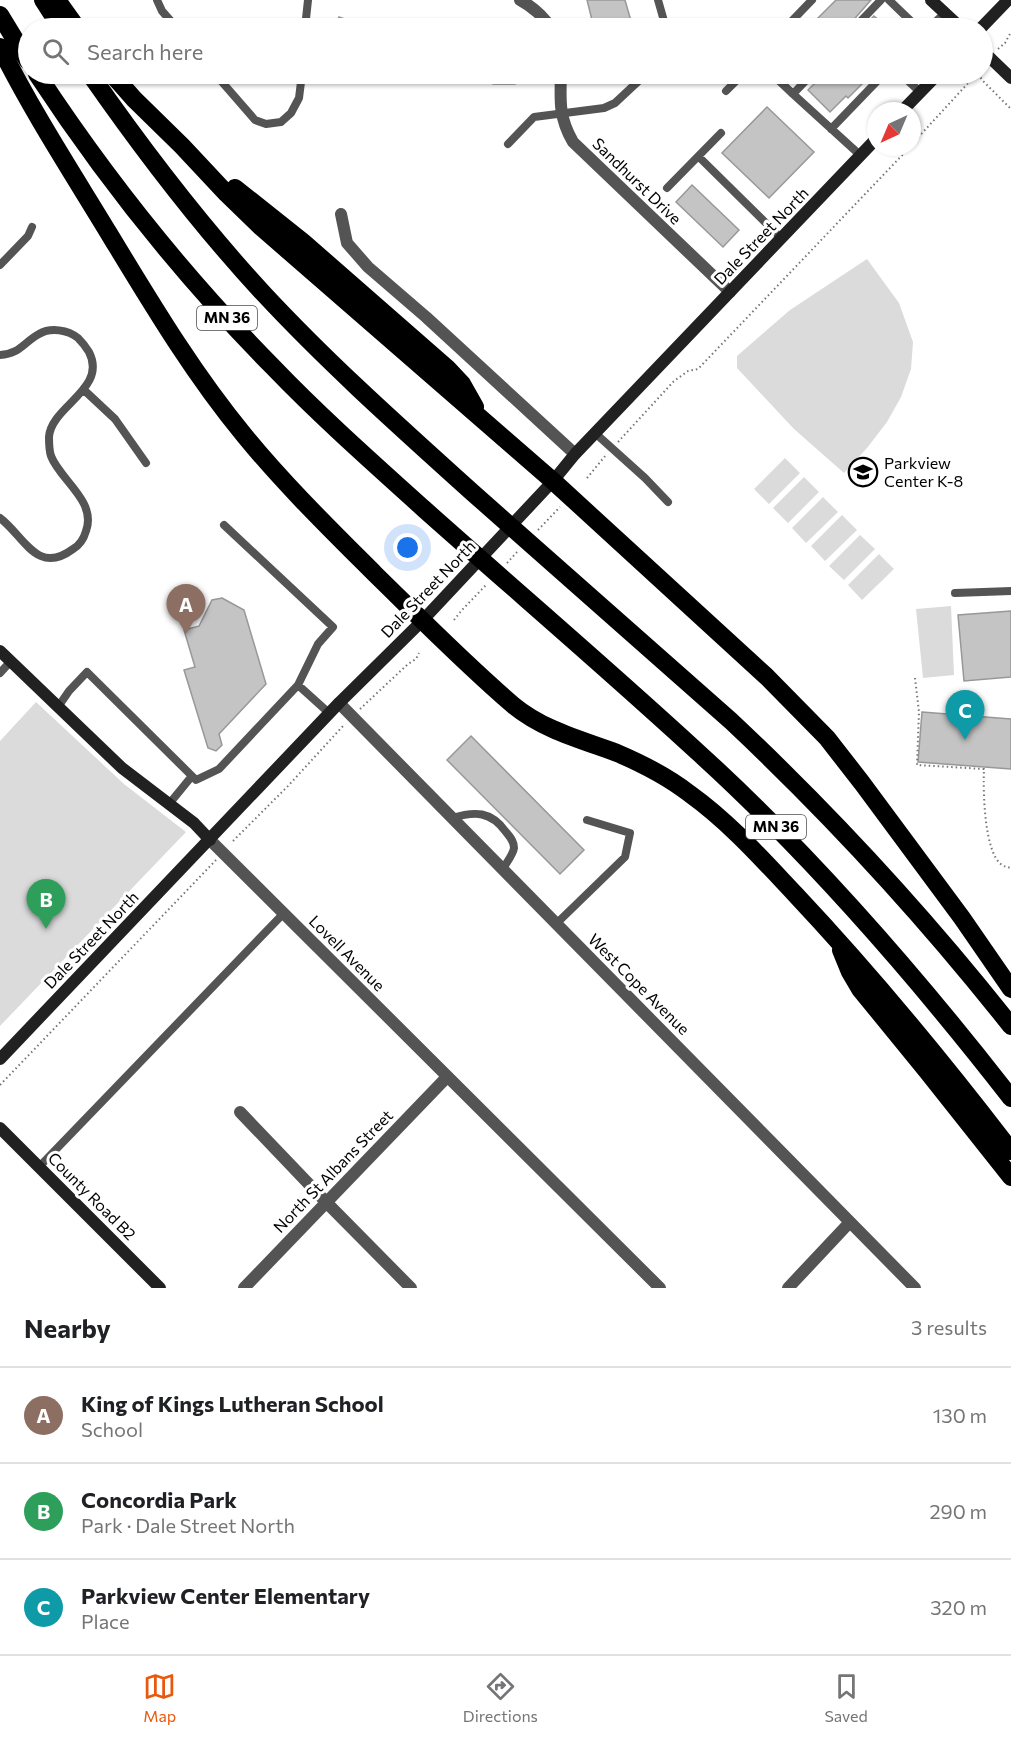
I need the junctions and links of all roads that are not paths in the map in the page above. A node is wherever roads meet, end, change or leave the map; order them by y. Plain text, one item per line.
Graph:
1 (43, 0) edge
2 (57, 0) edge
3 (157, 0) edge
4 (308, 0) edge
5 (520, 0) edge
6 (658, 0) edge
7 (812, 0) edge
8 (881, 0) edge
9 (889, 0) edge
10 (931, 0) edge
11 (1008, 0) edge
12 (945, 13) junction
13 (0, 15) edge
14 (55, 18) edge
15 (70, 18) edge
16 (169, 18) edge
17 (306, 18) edge
18 (544, 18) edge
19 (663, 18) edge
20 (795, 18) edge
21 (864, 18) edge
22 (906, 18) edge
23 (940, 18) edge
24 (950, 18) edge
25 (991, 18) edge
26 (18, 45) edge
27 (0, 47) edge
28 (993, 61) edge
29 (1011, 78) edge
30 (18, 79) edge
31 (21, 84) edge
32 (44, 84) edge
33 (97, 84) edge
34 (121, 84) edge
35 (224, 84) edge
36 (301, 84) edge
37 (561, 84) edge
38 (635, 84) edge
39 (733, 84) edge
40 (782, 84) edge
41 (802, 84) edge
42 (874, 84) edge
43 (912, 84) edge
44 (928, 84) edge
45 (726, 91) dead end
46 (920, 92) junction
47 (793, 94) junction
48 (911, 102) edge
49 (561, 114) junction
50 (831, 129) junction
51 (721, 133) dead end
52 (508, 144) dead end
53 (867, 148) edge
54 (860, 156) junction
55 (699, 157) junction
56 (667, 188) dead end
57 (341, 214) dead end
58 (32, 227) dead end
59 (781, 238) junction
60 (0, 265) edge
61 (730, 292) junction
62 (0, 355) edge
63 (84, 390) junction
64 (595, 433) junction
65 (575, 454) junction
66 (146, 463) dead end
67 (553, 481) junction
68 (668, 502) dead end
69 (0, 518) edge
70 (224, 525) dead end
71 (1011, 591) edge
72 (955, 593) dead end
73 (422, 621) junction
74 (0, 651) edge
75 (10, 661) junction
76 (0, 673) edge
77 (298, 685) junction
78 (339, 703) junction
79 (58, 707) junction
80 (329, 713) junction
81 (192, 776) junction
82 (168, 804) junction
83 (452, 818) junction
84 (587, 820) dead end
85 (210, 840) junction
86 (502, 869) junction
87 (284, 913) junction
88 (556, 924) junction
89 (836, 937) junction
90 (1011, 988) edge
91 (1011, 1026) edge
92 (0, 1059) edge
93 (447, 1077) junction
94 (1011, 1098) edge
95 (240, 1112) dead end
96 (0, 1128) edge
97 (1011, 1151) edge
98 (39, 1167) junction
99 (1011, 1177) edge
100 (326, 1202) junction
101 (850, 1222) junction
102 (160, 1288) edge
103 (244, 1288) edge
104 (411, 1288) edge
105 (660, 1288) edge
106 (788, 1288) edge
107 (915, 1288) edge

1 - 14 highway
2 - 15 highway
3 - 16 lane
4 - 17 lane
5 - 18 street
6 - 19 lane
7 - 20 lane
8 - 21 lane
9 - 22 lane
10 - 12 main road
11 - 25 main road
12 - 23 lane
12 - 24 main road
13 - 26 highway
27 - 30 highway
28 - 29 main road
31 - 73 highway
32 - 94 highway, MN 36
33 - 91 highway, MN 36
34 - 67 highway
35 - 36 lane
37 - 49 street, Sandhurst Drive
38 - 49 lane
39 - 45 lane
40 - 47 lane
41 - 47 lane
42 - 50 lane
43 - 46 lane
44 - 46 main road
46 - 48 main road
47 - 50 lane
49 - 52 lane
49 - 61 street, Sandhurst Drive
50 - 54 lane
51 - 55 lane
53 - 54 main road, Dale Street North
54 - 59 main road, Dale Street North
55 - 56 lane
55 - 59 lane
57 - 65 street
58 - 60 lane
59 - 61 main road, Dale Street North
61 - 64 main road, Dale Street North
62 - 63 lane
63 - 66 lane
63 - 69 lane
64 - 65 main road, Dale Street North
64 - 68 lane
65 - 67 main road, Dale Street North
67 - 73 main road, Dale Street North
67 - 90 highway
70 - 77 lane
71 - 72 lane
73 - 78 main road, Dale Street North
73 - 89 highway
74 - 75 main road, Lovell Avenue
75 - 76 lane
75 - 79 main road, Lovell Avenue
77 - 80 lane
77 - 81 lane
78 - 80 main road, Dale Street North
78 - 83 street, West Cope Avenue
79 - 81 lane
79 - 82 main road, Lovell Avenue
80 - 85 main road, Dale Street North
81 - 82 lane
82 - 85 main road, Lovell Avenue
83 - 86 street, West Cope Avenue
83 - 86 lane
84 - 88 lane
85 - 87 street, Lovell Avenue
85 - 92 main road, Dale Street North
86 - 88 street, West Cope Avenue
87 - 93 street, Lovell Avenue
87 - 98 lane
88 - 101 street, West Cope Avenue
89 - 97 highway
89 - 99 highway
93 - 100 street, North St Albans Street
93 - 105 street, Lovell Avenue
95 - 100 street
96 - 98 main road, County Road B2
98 - 102 main road, County Road B2
100 - 103 street, North St Albans Street
100 - 104 street
101 - 106 street
101 - 107 street, West Cope Avenue

